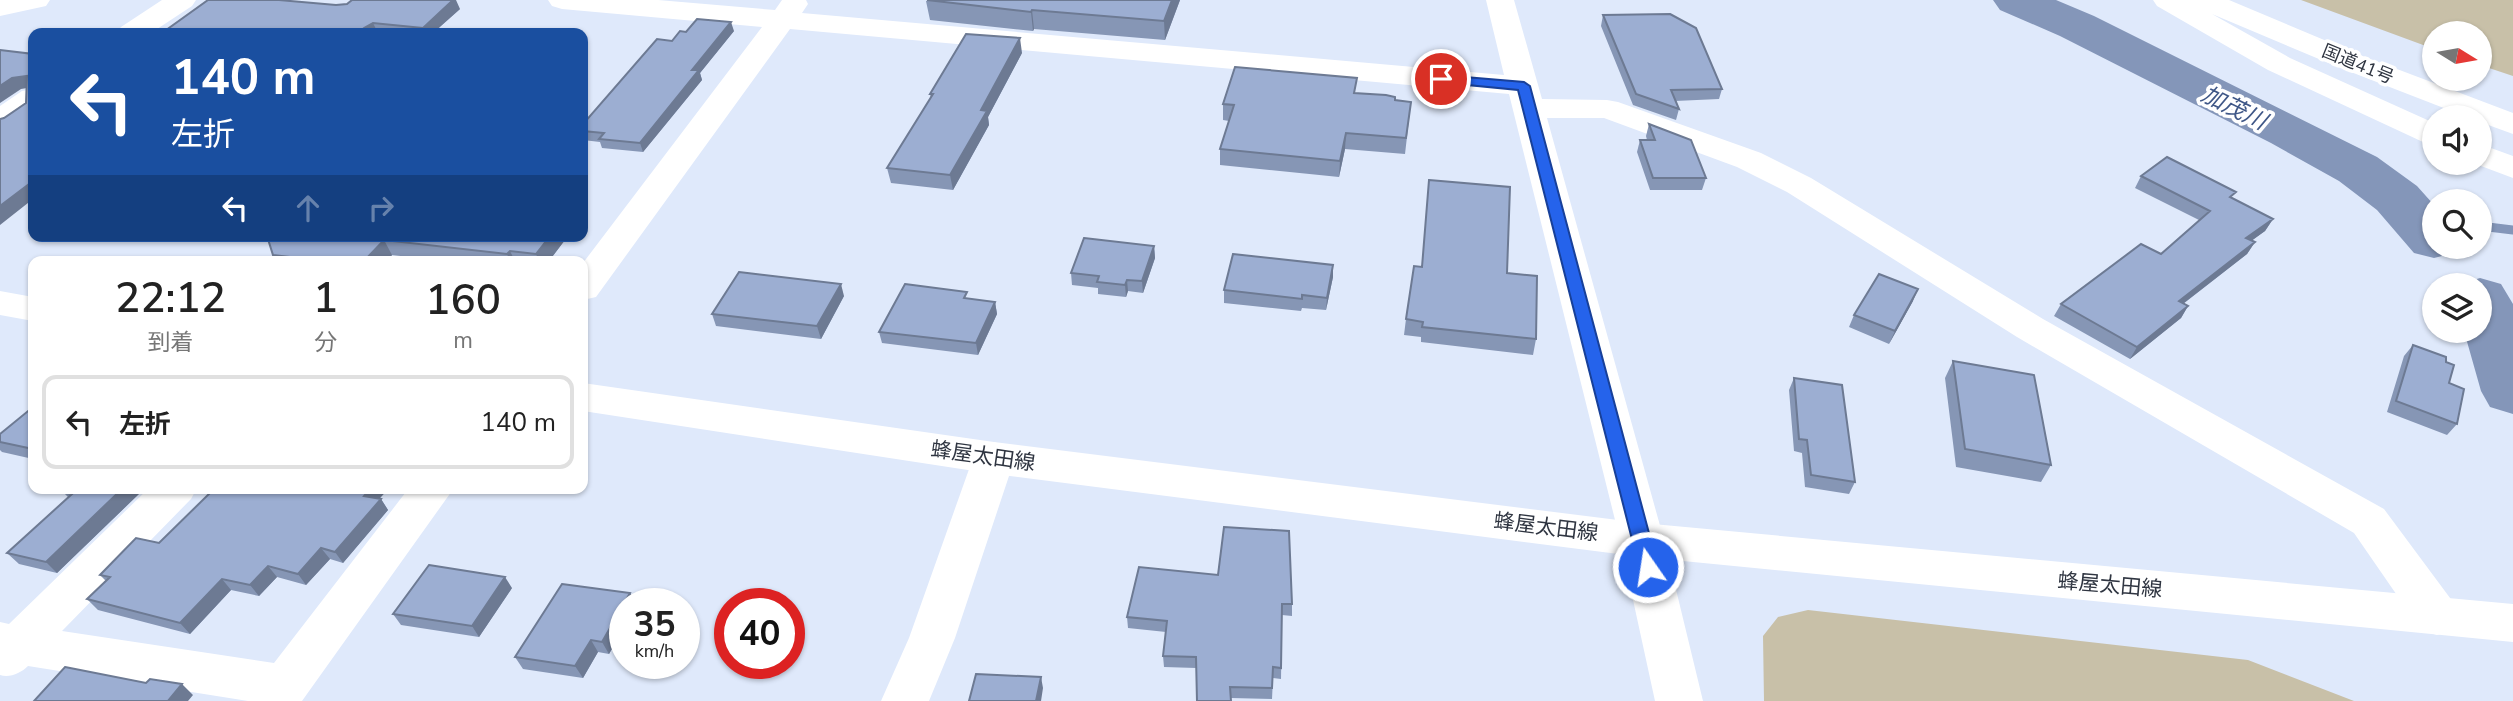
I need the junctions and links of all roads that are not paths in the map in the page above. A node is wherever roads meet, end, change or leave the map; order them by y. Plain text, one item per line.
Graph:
1 (36, 0) edge
2 (181, 0) edge
3 (562, 0) edge
4 (1500, 0) edge
5 (2167, 0) edge
6 (2204, 0) edge
7 (2222, 0) edge
8 (2245, 0) edge
9 (0, 7) edge
10 (790, 10) edge
11 (139, 28) edge
12 (2422, 69) edge
13 (2483, 91) edge
14 (1527, 97) junction
15 (28, 101) edge
16 (2513, 101) edge
17 (2513, 116) edge
18 (0, 120) edge
19 (2513, 124) edge
20 (2422, 130) edge
21 (2492, 159) edge
22 (2513, 168) edge
23 (588, 281) edge
24 (0, 303) edge
25 (28, 308) edge
26 (588, 398) edge
27 (994, 458) junction
28 (170, 494) edge
29 (429, 494) edge
30 (1642, 540) junction
31 (2437, 616) junction
32 (2513, 623) edge
33 (6, 650) edge
34 (279, 694) edge
35 (905, 701) edge
36 (1679, 701) edge

1 - 9 main road
2 - 11 main road
3 - 10 main road
4 - 14 main road
5 - 20 main road
6 - 19 main road, 国道41号
7 - 17 main road, 国道41号
8 - 12 main road
10 - 14 main road
10 - 23 main road
13 - 16 main road
14 - 30 main road
14 - 31 main road
15 - 18 main road
21 - 22 main road
24 - 25 main road
26 - 27 main road, 蜂屋太田線
27 - 30 main road, 蜂屋太田線
27 - 35 main road
28 - 33 main road
29 - 34 main road
30 - 31 main road, 蜂屋太田線
30 - 36 main road
31 - 32 main road, 蜂屋太田線
33 - 34 main road

